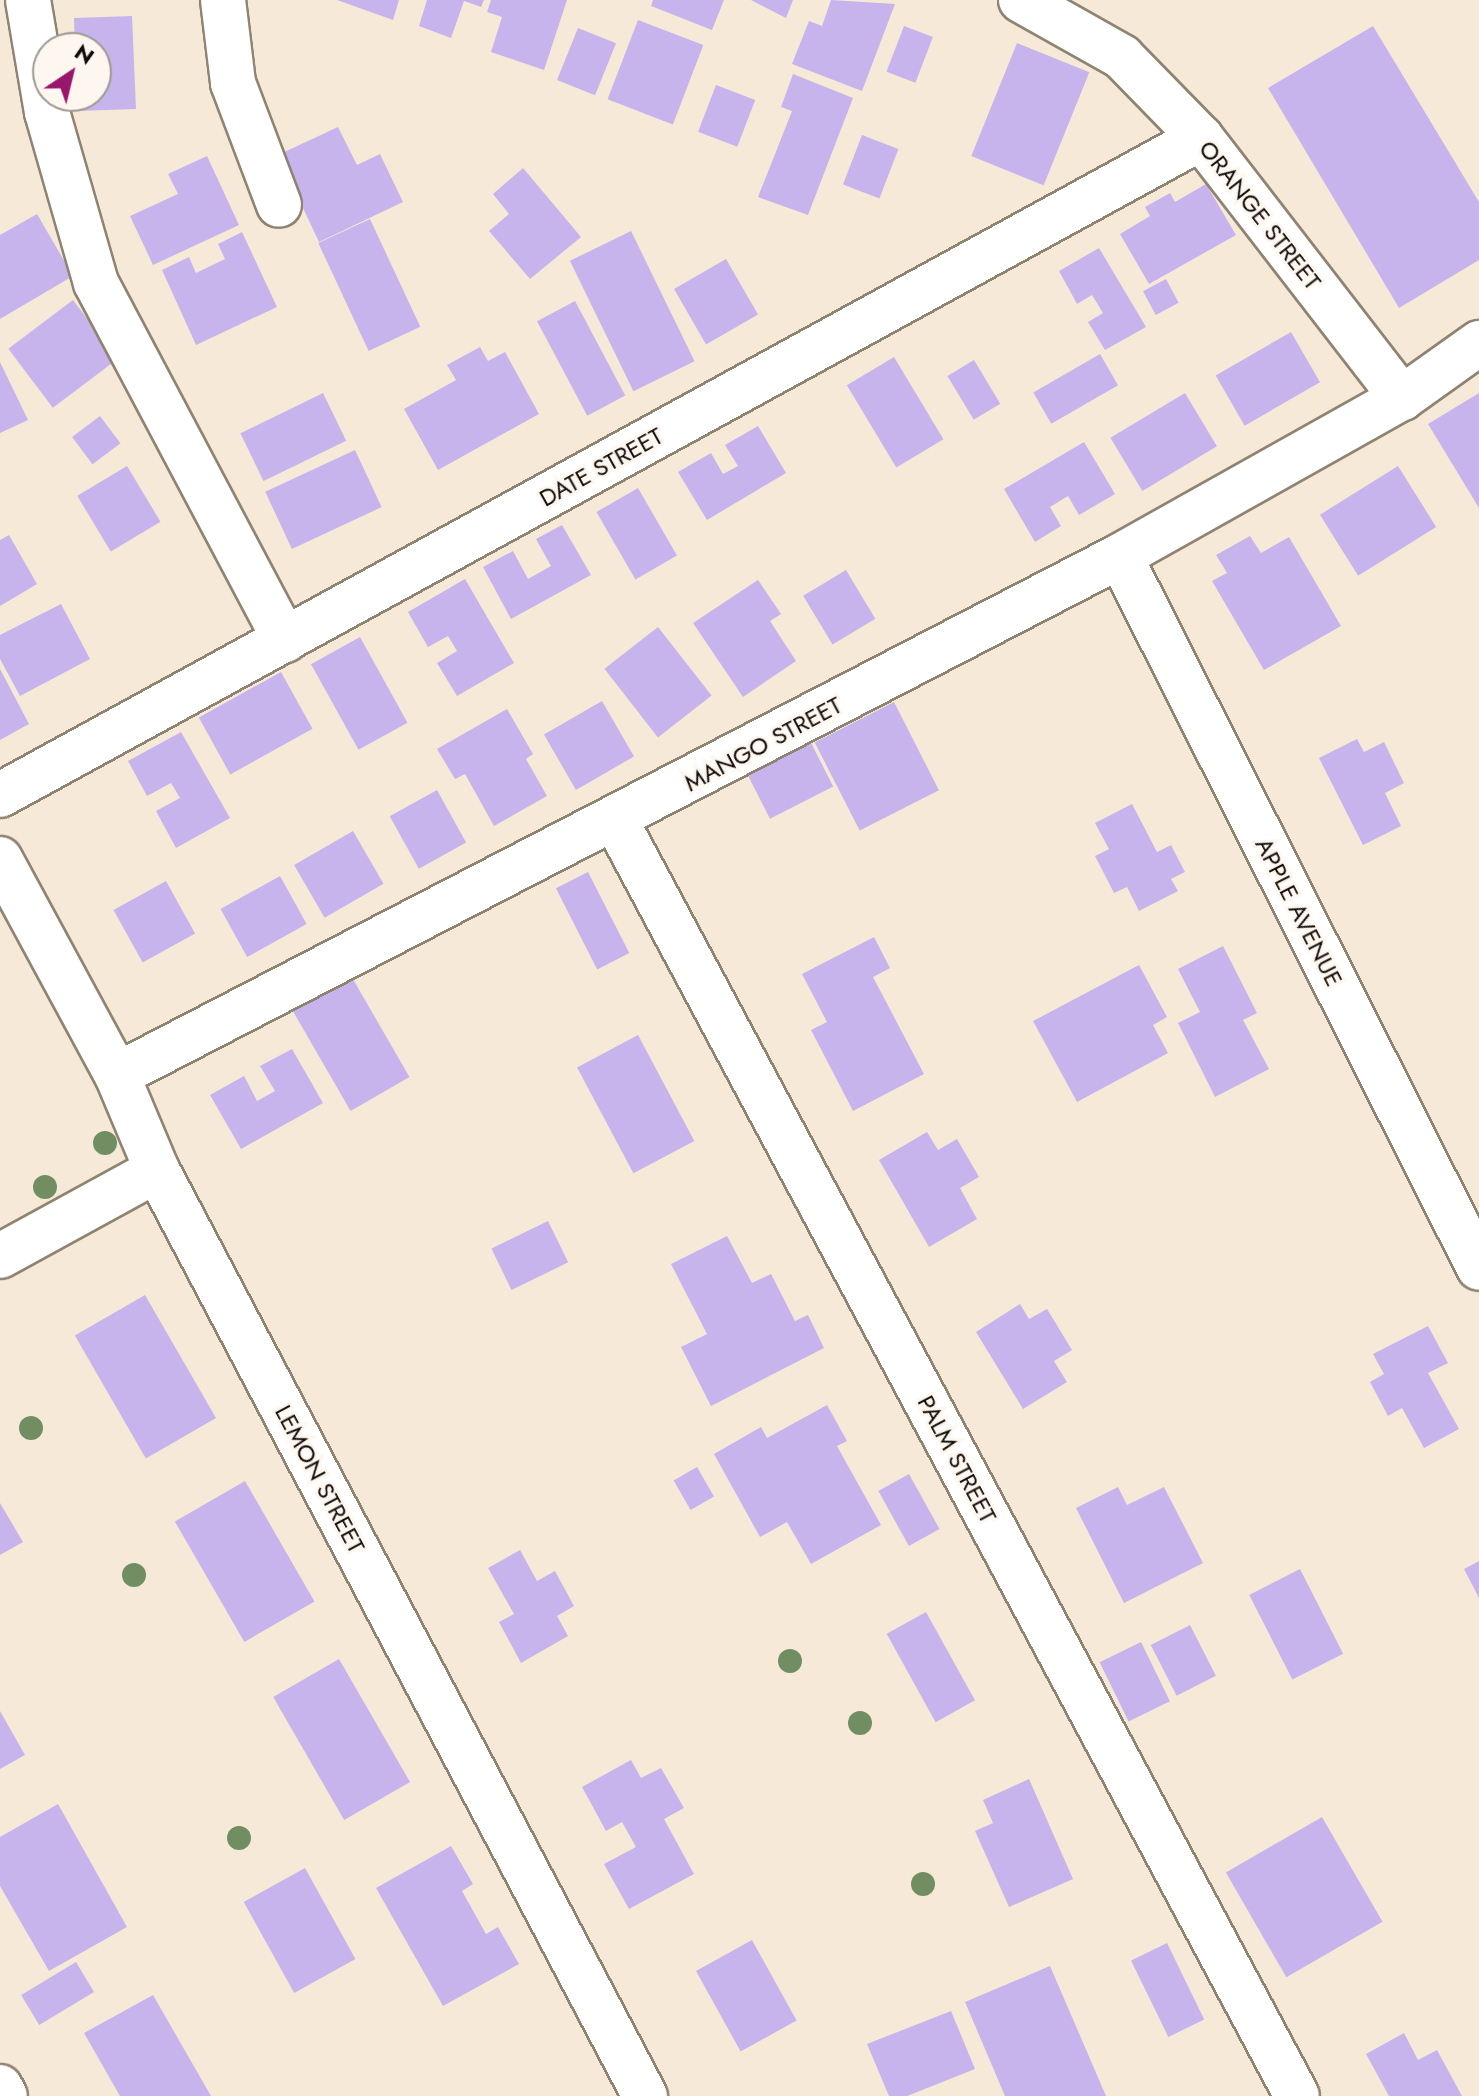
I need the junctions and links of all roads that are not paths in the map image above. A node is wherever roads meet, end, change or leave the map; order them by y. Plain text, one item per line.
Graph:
1 (28, 0) edge
2 (223, 0) edge
3 (1021, 0) edge
4 (1201, 138) junction
5 (279, 205) dead end
6 (1479, 343) edge
7 (1402, 398) junction
8 (1120, 556) junction
9 (285, 640) junction
10 (0, 795) edge
11 (616, 821) junction
12 (0, 859) edge
13 (117, 1075) junction
14 (157, 1170) junction
15 (0, 1256) edge
16 (1479, 1268) edge
17 (0, 2087) edge
18 (5, 2096) edge
19 (645, 2096) edge
20 (1297, 2096) edge

1 - 9 street
2 - 5 street
3 - 4 street, ORANGE STREET
4 - 7 street, ORANGE STREET
4 - 9 street, DATE STREET
6 - 7 street
7 - 8 street, MANGO STREET
8 - 11 street, MANGO STREET
8 - 16 street, APPLE AVENUE
9 - 10 street, DATE STREET
11 - 13 street, MANGO STREET
11 - 20 street, PALM STREET
12 - 13 street, LEMON STREET
13 - 14 street, LEMON STREET
14 - 15 street
14 - 19 street, LEMON STREET
17 - 18 street

